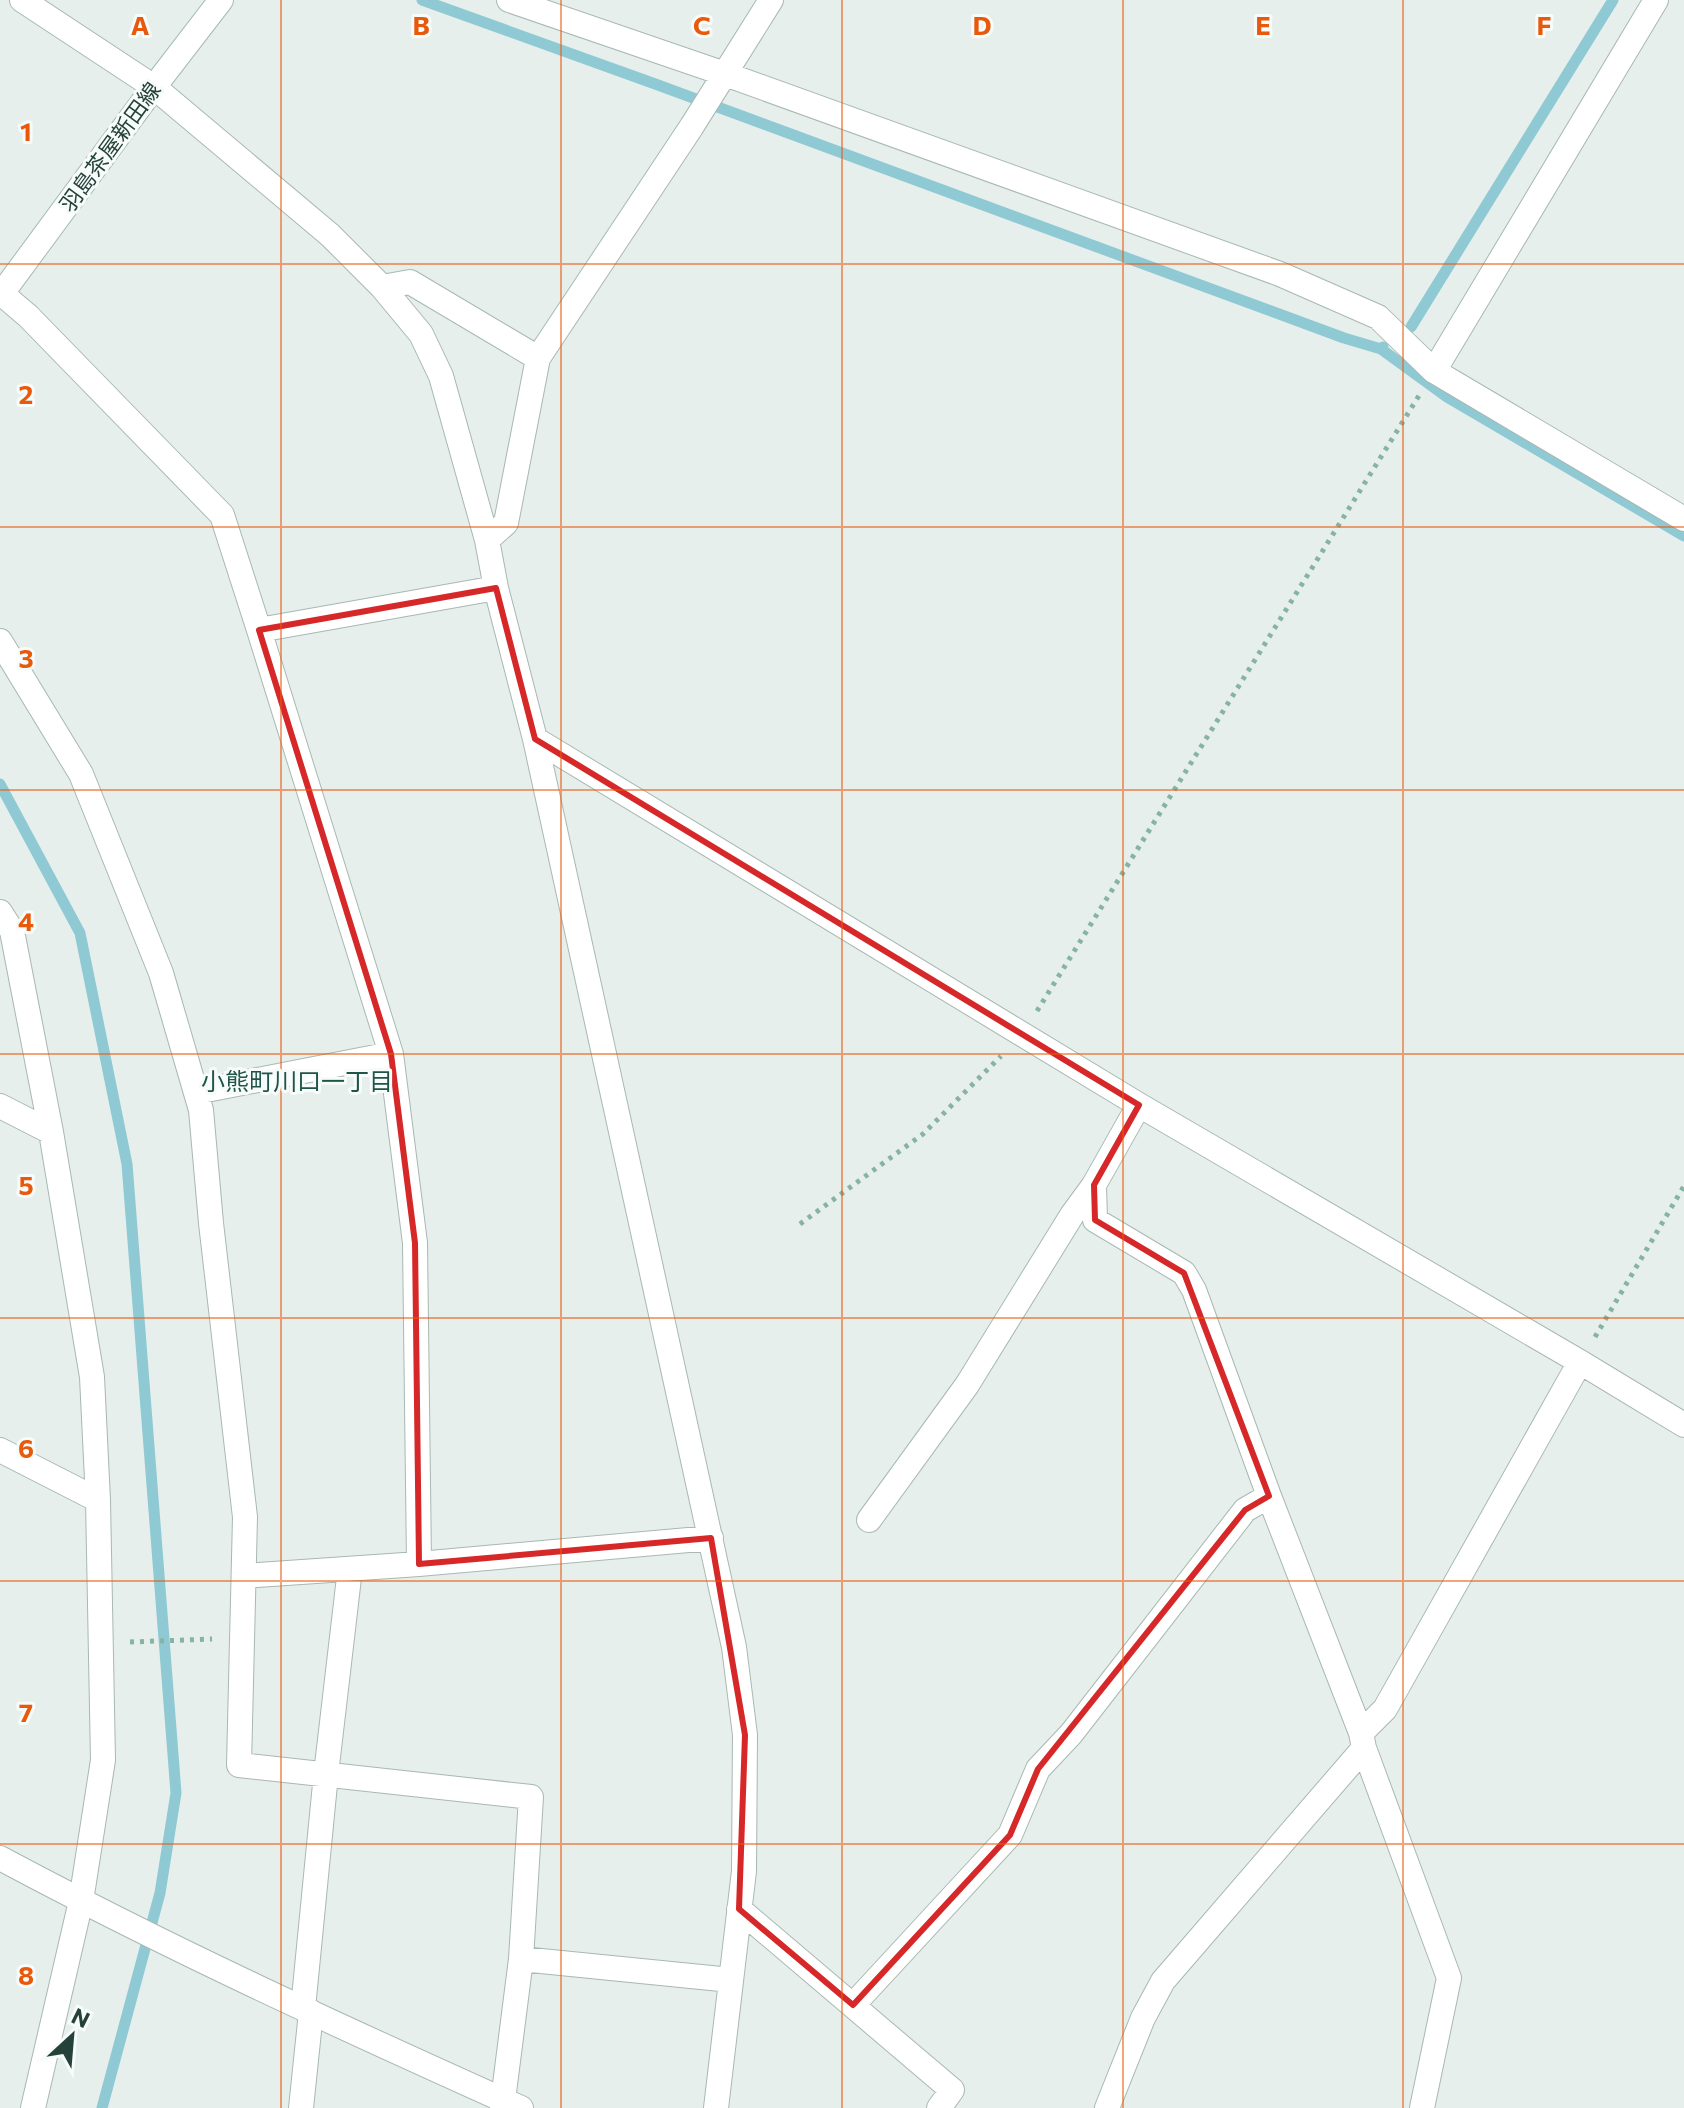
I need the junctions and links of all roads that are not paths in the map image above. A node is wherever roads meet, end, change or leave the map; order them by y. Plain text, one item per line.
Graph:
1 (22, 0) edge
2 (221, 0) edge
3 (509, 0) edge
4 (771, 0) edge
5 (1656, 0) edge
6 (720, 81) junction
7 (154, 87) junction
8 (382, 287) junction
9 (1, 295) edge
10 (538, 358) junction
11 (1434, 371) junction
12 (1684, 519) edge
13 (487, 540) junction
14 (496, 588) junction
15 (259, 630) junction
16 (0, 641) edge
17 (535, 739) junction
18 (0, 912) edge
19 (391, 1054) junction
20 (196, 1092) junction
21 (1139, 1105) junction
22 (0, 1106) edge
23 (51, 1132) junction
24 (1094, 1185) junction
25 (1580, 1362) junction
26 (1684, 1425) edge
27 (0, 1450) edge
28 (1269, 1496) junction
29 (98, 1500) junction
30 (869, 1520) dead end
31 (711, 1538) junction
32 (419, 1564) junction
33 (350, 1569) junction
34 (244, 1576) junction
35 (1363, 1740) junction
36 (326, 1774) junction
37 (0, 1858) edge
38 (90, 1906) junction
39 (739, 1909) junction
40 (521, 1959) junction
41 (731, 1980) junction
42 (853, 2005) junction
43 (307, 2010) junction
44 (509, 2105) edge
45 (33, 2108) edge
46 (301, 2108) edge
47 (716, 2108) edge
48 (939, 2108) edge
49 (1107, 2108) edge
50 (1422, 2108) edge

1 - 7 street
2 - 7 street, 羽島茶屋新田線
3 - 6 street
4 - 6 street
5 - 11 street
6 - 10 street
6 - 11 street
7 - 8 street
7 - 9 street, 羽島茶屋新田線
8 - 10 street
8 - 13 street
9 - 15 street
10 - 13 street
11 - 12 street
13 - 14 street
14 - 15 street
14 - 17 street
15 - 19 street
16 - 20 street
17 - 21 street
17 - 31 street
18 - 23 street
19 - 20 street
19 - 32 street
20 - 34 street
21 - 24 street
21 - 25 street
22 - 23 street
23 - 29 street
24 - 28 street
24 - 30 street
25 - 26 street
25 - 35 street
27 - 29 street
28 - 35 street
28 - 42 street
29 - 38 street
31 - 32 street
31 - 39 street
32 - 33 street
33 - 34 street
33 - 36 street
34 - 36 street
35 - 49 street
35 - 50 street
36 - 40 street
36 - 43 street
37 - 38 street
38 - 43 street
38 - 45 street
39 - 41 street
39 - 42 street
40 - 41 street
40 - 44 street
41 - 47 street
42 - 48 street
43 - 44 street
43 - 46 street

